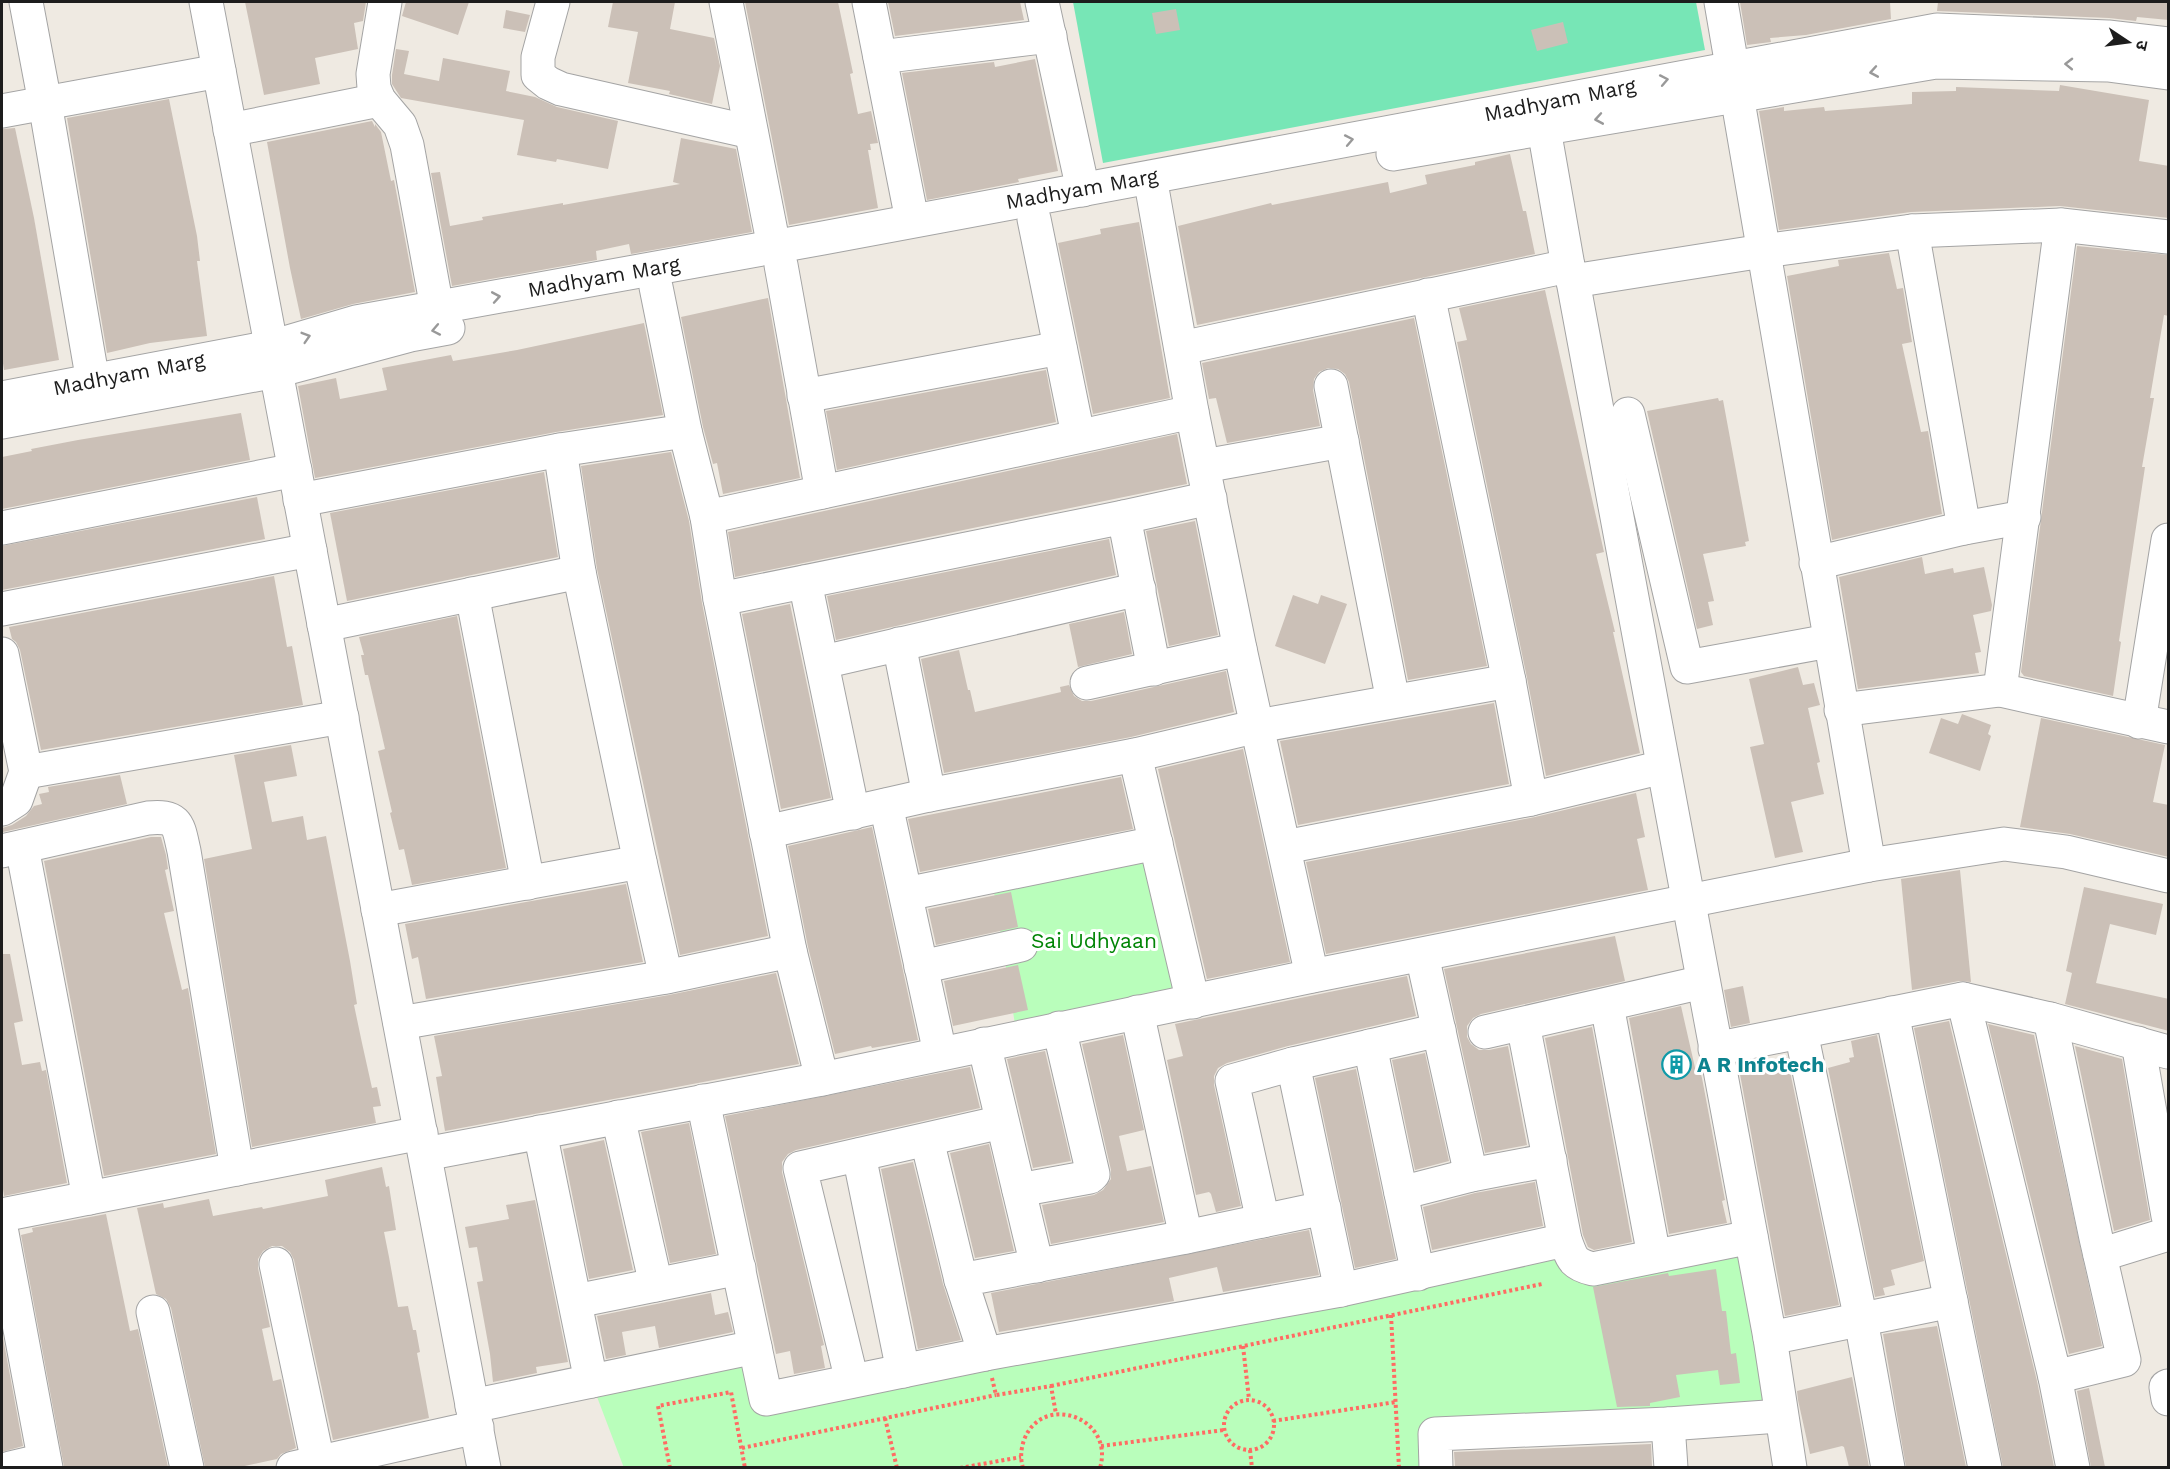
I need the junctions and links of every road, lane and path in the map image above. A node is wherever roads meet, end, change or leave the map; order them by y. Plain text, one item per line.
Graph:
1 (26, 2) edge
2 (206, 2) edge
3 (385, 2) edge
4 (553, 2) edge
5 (726, 2) edge
6 (869, 2) edge
7 (1042, 2) edge
8 (1721, 2) edge
9 (1050, 36) junction
10 (2169, 44) edge
11 (880, 57) junction
12 (219, 71) junction
13 (2169, 73) edge
14 (1736, 82) junction
15 (379, 100) junction
16 (45, 104) junction
17 (2, 111) edge
18 (1544, 129) junction
19 (230, 130) junction
20 (751, 132) junction
21 (1083, 190) junction
22 (1153, 195) junction
23 (1034, 219) junction
24 (912, 220) junction
25 (2061, 225) junction
26 (1912, 231) junction
27 (2169, 237) edge
28 (1763, 250) junction
29 (778, 256) junction
30 (1570, 274) junction
31 (656, 288) junction
32 (1428, 295) junction
33 (437, 308) junction
34 (1060, 348) junction
35 (1181, 348) junction
36 (274, 359) junction
37 (93, 381) junction
38 (1331, 386) dead end
39 (804, 396) junction
40 (2, 398) edge
41 (1192, 412) junction
42 (1628, 414) dead end
43 (2, 422) edge
44 (686, 431) junction
45 (1078, 435) junction
46 (1342, 441) junction
47 (560, 450) junction
48 (1203, 466) junction
49 (297, 485) junction
50 (822, 492) junction
51 (1210, 498) junction
52 (707, 517) junction
53 (1124, 517) junction
54 (2024, 517) junction
55 (2, 528) edge
56 (1964, 528) junction
57 (310, 550) junction
58 (2167, 559) edge
59 (1816, 564) junction
60 (579, 572) junction
61 (805, 582) junction
62 (1139, 589) junction
63 (472, 594) junction
64 (720, 599) junction
65 (2, 609) edge
66 (324, 625) junction
67 (1829, 641) junction
68 (899, 644) junction
69 (1240, 649) junction
70 (2, 654) edge
71 (823, 662) junction
72 (1154, 669) junction
73 (1509, 681) junction
74 (1087, 683) dead end
75 (2000, 690) junction
76 (1393, 701) junction
77 (1841, 710) junction
78 (342, 717) junction
79 (2154, 725) edge
80 (1258, 726) junction
81 (1135, 755) junction
82 (1663, 767) junction
83 (26, 772) junction
84 (929, 795) junction
85 (1532, 799) junction
86 (886, 805) junction
87 (2, 808) edge
88 (853, 813) junction
89 (766, 832) junction
90 (1156, 843) junction
91 (1285, 847) junction
92 (12, 849) edge
93 (640, 862) junction
94 (1869, 865) junction
95 (2169, 876) edge
96 (528, 883) junction
97 (906, 894) junction
98 (1689, 901) junction
99 (378, 910) junction
100 (1021, 945) dead end
101 (790, 951) junction
102 (1422, 955) junction
103 (921, 967) junction
104 (1312, 976) junction
105 (666, 977) junction
106 (1703, 982) junction
107 (1963, 999) junction
108 (1192, 1002) junction
109 (1606, 1005) junction
110 (1137, 1012) junction
111 (1892, 1013) junction
112 (2050, 1019) junction
113 (400, 1023) junction
114 (1523, 1024) junction
115 (1059, 1029) junction
116 (1439, 1030) junction
117 (1485, 1032) dead end
118 (1801, 1032) junction
119 (984, 1044) junction
120 (1370, 1046) junction
121 (1715, 1048) junction
122 (2153, 1048) edge
123 (940, 1053) junction
124 (1293, 1064) junction
125 (822, 1079) junction
126 (703, 1101) junction
127 (618, 1117) junction
128 (1002, 1122) junction
129 (540, 1132) junction
130 (927, 1140) junction
131 (423, 1143) junction
132 (859, 1155) junction
133 (1550, 1160) junction
134 (237, 1169) junction
135 (1470, 1175) junction
136 (1019, 1190) junction
137 (1401, 1193) junction
138 (88, 1198) junction
139 (1324, 1208) junction
140 (2, 1215) edge
141 (2169, 1216) edge
142 (1263, 1221) junction
143 (2, 1233) edge
144 (2169, 1234) edge
145 (1186, 1237) junction
146 (1751, 1237) junction
147 (1565, 1240) junction
148 (2100, 1255) junction
149 (1654, 1256) junction
150 (276, 1264) dead end
151 (1037, 1266) junction
152 (739, 1268) junction
153 (1418, 1274) junction
154 (961, 1280) junction
155 (1542, 1284) dead end
156 (656, 1285) junction
157 (1341, 1290) junction
158 (576, 1301) junction
159 (1951, 1301) junction
160 (153, 1312) dead end
161 (1391, 1315) junction
162 (1862, 1320) junction
163 (1770, 1338) junction
164 (1243, 1346) junction
165 (755, 1347) junction
166 (985, 1354) junction
167 (903, 1371) junction
168 (2055, 1377) junction
169 (591, 1381) junction
170 (852, 1381) junction
171 (1051, 1386) junction
172 (2169, 1386) edge
173 (996, 1395) junction
174 (1249, 1399) junction
175 (2169, 1399) edge
176 (1396, 1402) junction
177 (1056, 1414) junction
178 (475, 1416) junction
179 (1781, 1416) junction
180 (885, 1418) junction
181 (1274, 1421) junction
182 (1668, 1424) junction
183 (1224, 1430) junction
184 (1101, 1446) junction
185 (742, 1448) junction
186 (1250, 1450) junction
187 (1021, 1457) junction
188 (45, 1464) edge
189 (306, 1465) edge
190 (10, 1467) edge
191 (187, 1467) edge
192 (484, 1467) edge
193 (670, 1467) edge
194 (745, 1467) edge
195 (897, 1467) edge
196 (960, 1467) edge
197 (1023, 1467) edge
198 (1100, 1467) edge
199 (1252, 1467) edge
200 (1399, 1467) edge
201 (1436, 1467) edge
202 (1671, 1467) edge
203 (1790, 1467) edge
204 (1888, 1467) edge
205 (1985, 1467) edge
206 (2073, 1467) edge

1 - 16 street
2 - 12 street
3 - 15 street
4 - 20 street
5 - 20 street
6 - 11 street
7 - 9 street
8 - 14 street
9 - 11 street
9 - 21 street
10 - 14 street, Madhyam Marg
11 - 24 street
12 - 16 street
12 - 19 street
13 -> 14 street, Madhyam Marg
14 -> 18 street, Madhyam Marg
21 -> 14 street, Madhyam Marg
14 - 28 street
15 - 19 street
15 - 33 street
16 - 17 street
16 - 37 street
18 - 22 street, Madhyam Marg
18 - 30 street
19 - 36 street
20 - 29 street
21 - 24 street, Madhyam Marg
22 - 23 street, Madhyam Marg
22 - 35 street
23 - 29 street, Madhyam Marg
23 - 34 street
24 - 29 street, Madhyam Marg
25 - 26 street
25 - 27 street
25 - 54 street
26 - 28 street
26 - 56 street
28 - 30 street
28 - 59 street
29 - 31 street, Madhyam Marg
33 -> 29 street, Madhyam Marg
29 - 39 street
30 - 32 street
30 - 82 street
31 -> 36 street, Madhyam Marg
31 - 44 street
32 - 35 street
32 - 73 street
36 -> 33 street, Madhyam Marg
34 - 39 street
34 - 45 street
35 - 41 street
36 - 37 street, Madhyam Marg
36 - 43 street, Madhyam Marg
36 - 49 street
37 - 40 street, Madhyam Marg
38 - 46 street
39 - 50 street
41 - 45 street
41 - 48 street
42 - 67 street
44 - 47 street
44 - 52 street
45 - 50 street
46 - 48 street
46 - 76 street
47 - 49 street
47 - 60 street
48 - 51 street
49 - 55 street
49 - 57 street
50 - 52 street
51 - 53 street
51 - 69 street
52 - 64 street
53 - 61 street
53 - 62 street
54 - 56 street
54 - 75 street
56 - 59 street
57 - 65 street
57 - 66 street
58 - 79 street
59 - 67 street
60 - 63 street
60 - 93 street
61 - 64 street
61 - 71 street
62 - 68 street
62 - 72 street
63 - 66 street
63 - 96 street
64 - 89 street
66 - 78 street
67 - 77 street
68 - 71 street
68 - 84 street
69 - 72 street
69 - 80 street
70 - 83 street
71 - 88 street
72 - 74 street
73 - 76 street
73 - 85 street
75 - 77 street
75 - 79 street
76 - 80 street
77 - 94 street
78 - 83 street
78 - 99 street
80 - 81 street
80 - 91 street
81 - 84 street
81 - 90 street
82 - 85 street
82 - 98 street
83 - 87 street
84 - 86 street
85 - 91 street
86 - 88 street
86 - 97 street
88 - 89 street
89 - 101 street
90 - 97 street
90 - 108 street
91 - 104 street
92 - 134 street
92 - 138 street
93 - 96 street
93 - 105 street
94 - 95 street
94 - 98 street
96 - 99 street
97 - 103 street
98 - 102 street
98 - 106 street
99 - 113 street
100 - 103 street
101 - 105 street
101 - 125 street
102 - 104 street
102 - 116 street
103 - 123 street
104 - 108 street
105 - 113 street
106 - 109 street
106 - 121 street
107 - 111 street
107 - 112 street
107 - 168 street
108 - 110 street
109 - 114 street
109 - 149 street
110 - 115 street
110 - 145 street
111 - 118 street
111 - 159 street
112 - 122 street
112 - 148 street
113 - 131 street
114 - 117 street
114 - 133 street
115 - 119 street
115 - 136 street
116 - 120 street
116 - 135 street
118 - 121 street
118 - 162 street
119 - 123 street
119 - 128 street
120 - 124 street
120 - 137 street
121 - 146 street
122 - 141 street
123 - 125 street
124 - 139 street
124 - 142 street
125 - 126 street
126 - 127 street
126 - 152 street
127 - 129 street
127 - 156 street
128 - 130 street
128 - 136 street
129 - 131 street
129 - 158 street
130 - 132 street
130 - 154 street
131 - 134 street
131 - 178 street
132 - 167 street
132 - 170 street
133 - 135 street
133 - 147 street
134 - 138 street
135 - 137 street
136 - 151 street
137 - 153 street
138 - 140 street
139 - 142 street
139 - 157 street
142 - 145 street
143 - 188 street
144 - 148 street
145 - 151 street
146 - 149 street
146 - 163 street
147 - 149 street
147 - 153 street
148 - 168 street
150 - 189 street
151 - 154 street
152 - 156 street
152 - 165 street
153 - 157 street
154 - 166 street
155 - 161 path
156 - 158 street
157 - 166 street
158 - 169 street
159 - 162 street
159 - 205 street
160 - 191 street
161 - 164 path
161 - 176 path
162 - 163 street
162 - 204 street
163 - 179 street
164 - 171 path
164 - 174 path
165 - 169 street
165 - 170 street
166 - 167 street
166 - 173 path
167 - 170 street
168 - 206 street
169 - 178 street
171 - 173 path
171 - 177 path
172 - 175 street
173 - 180 path
174 - 181 path
174 - 183 path
176 - 181 path
176 - 200 path
177 - 184 path
177 - 187 path
178 - 189 street
178 - 192 street
179 - 182 street
179 - 203 street
180 - 185 path
180 - 195 path
181 - 186 path
182 - 201 street
182 - 202 street
183 - 184 path
183 - 186 path
184 - 198 path
185 - 193 path
185 - 194 path
186 - 199 path
187 - 196 path
187 - 197 path
188 - 190 street

